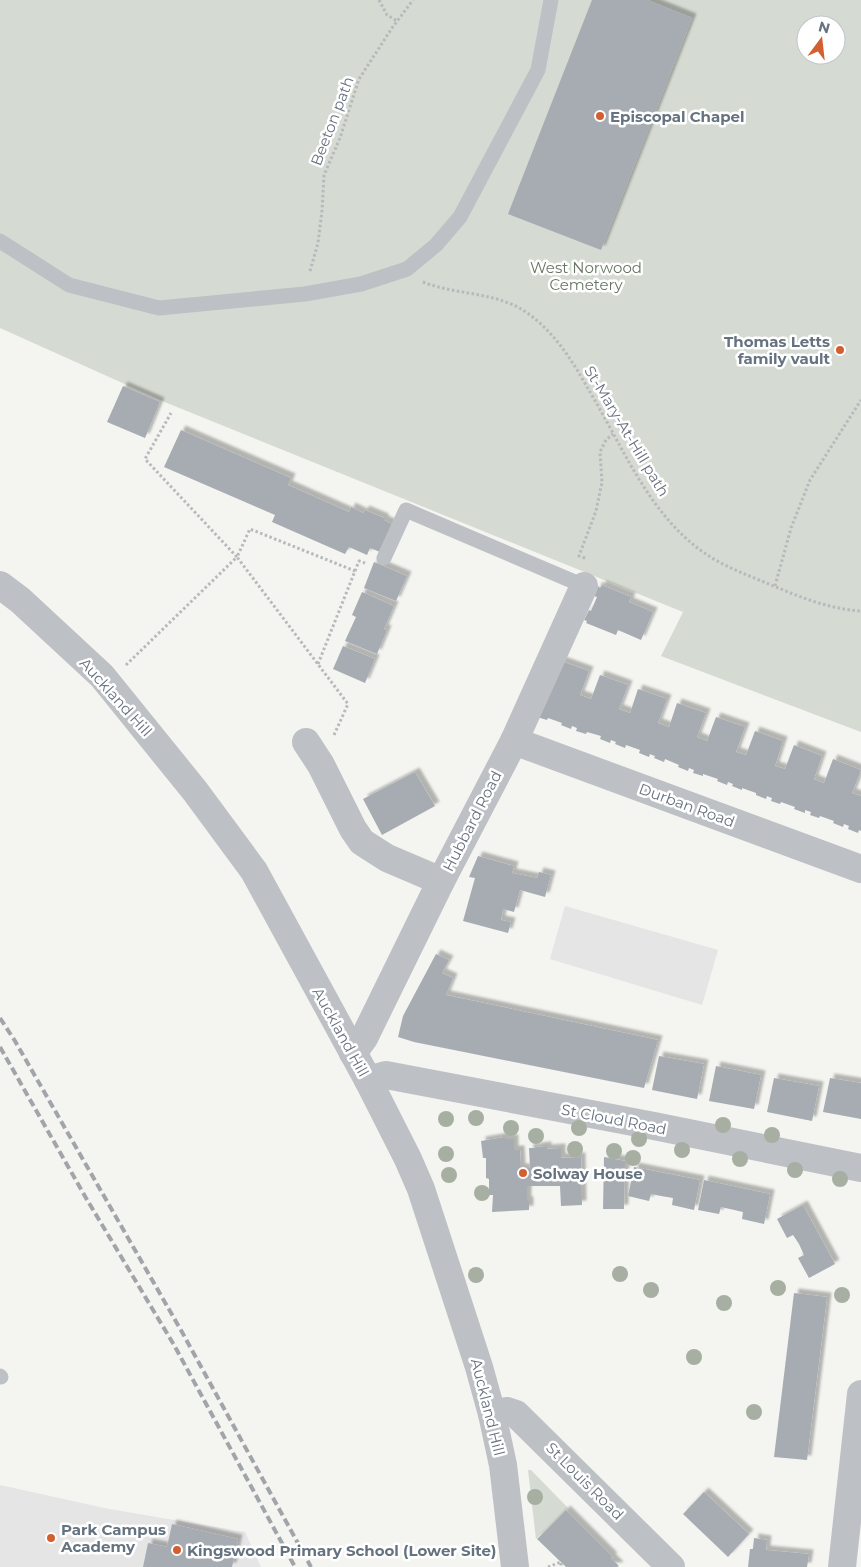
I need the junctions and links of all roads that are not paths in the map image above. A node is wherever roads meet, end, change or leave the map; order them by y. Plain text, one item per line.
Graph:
1 (551, 0) edge
2 (0, 241) edge
3 (384, 558) road end
4 (0, 584) edge
5 (584, 586) joint
6 (514, 741) junction
7 (306, 742) dead end
8 (861, 869) edge
9 (441, 880) junction
10 (353, 1053) junction
11 (368, 1080) junction
12 (861, 1168) edge
13 (861, 1394) edge
14 (492, 1414) junction
15 (515, 1567) edge
16 (671, 1567) edge
17 (842, 1567) edge

1 - 2 lane
3 - 5 lane
4 - 10 street, Auckland Hill
5 - 6 street, Hubbard Road
6 - 8 street, Durban Road
6 - 9 street, Hubbard Road
7 - 9 street
9 - 10 street, Hubbard Road
10 - 11 street, Auckland Hill
11 - 12 street, St Cloud Road
11 - 14 street, Auckland Hill
13 - 17 street
14 - 15 street, Auckland Hill
14 - 16 street, St Louis Road

